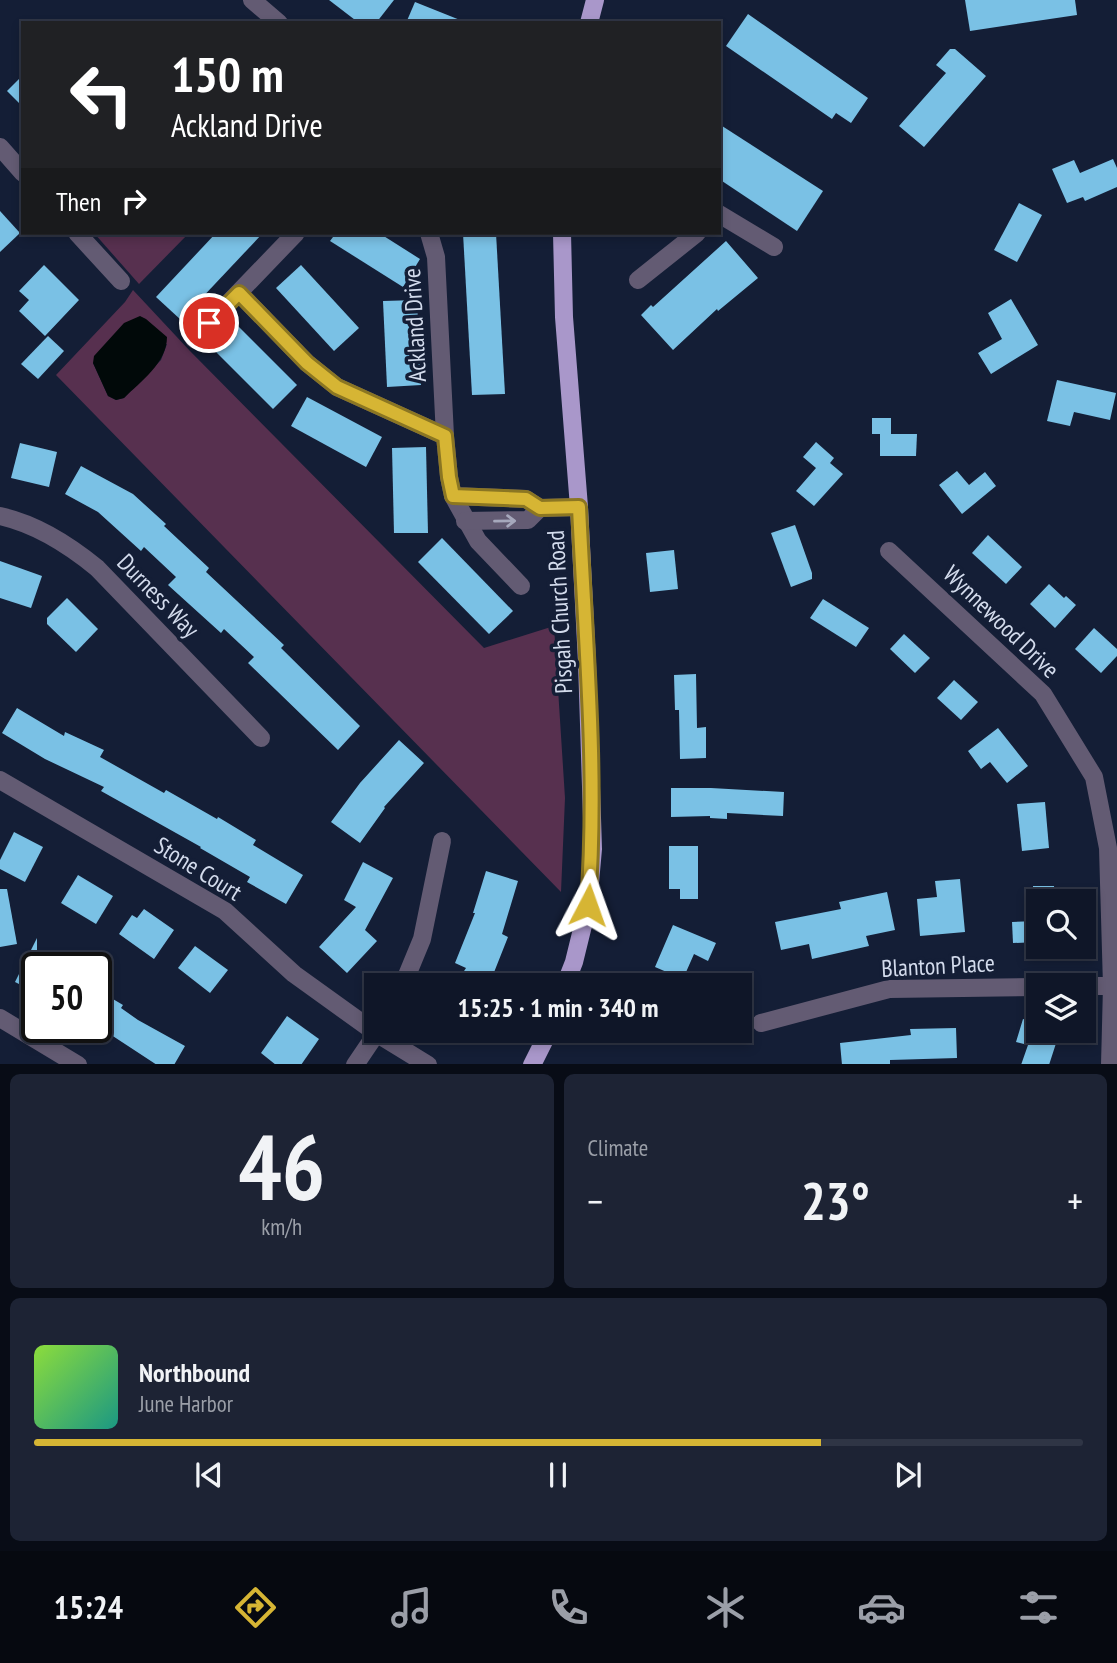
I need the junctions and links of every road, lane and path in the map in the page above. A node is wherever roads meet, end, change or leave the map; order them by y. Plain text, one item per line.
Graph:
1 (252, 0) edge
2 (595, 0) edge
3 (277, 21) edge
4 (590, 21) edge
5 (0, 148) edge
6 (21, 171) edge
7 (721, 215) edge
8 (79, 235) edge
9 (294, 235) edge
10 (430, 235) edge
11 (562, 235) edge
12 (694, 235) edge
13 (774, 247) dead end
14 (638, 280) dead end
15 (121, 281) dead end
16 (239, 293) junction
17 (194, 339) dead end
18 (445, 436) junction
19 (453, 496) junction
20 (579, 507) junction
21 (540, 508) junction
22 (0, 516) edge
23 (465, 521) junction
24 (889, 551) dead end
25 (521, 586) dead end
26 (261, 738) dead end
27 (0, 780) edge
28 (442, 841) dead end
29 (408, 973) edge
30 (570, 973) edge
31 (1096, 986) edge
32 (1115, 986) edge
33 (1026, 987) edge
34 (0, 1018) edge
35 (364, 1023) edge
36 (761, 1023) dead end
37 (370, 1043) edge
38 (394, 1043) edge
39 (543, 1043) edge
40 (76, 1064) edge
41 (356, 1064) edge
42 (426, 1064) edge
43 (532, 1064) edge
44 (1110, 1064) edge

1 - 3 street
2 - 4 main road
5 - 6 street
7 - 13 street
8 - 15 street
9 - 16 street
10 - 18 street, Ackland Drive
11 - 20 main road, Pisgah Church Road
12 - 14 street
16 - 17 street
16 - 18 street
18 - 19 street, Ackland Drive
19 - 21 street
19 - 23 street, Ackland Drive
20 - 21 street
20 - 30 main road, Pisgah Church Road
23 -> 21 street
22 - 26 street, Durness Way
23 - 25 street, Ackland Drive
24 - 32 street, Wynnewood Drive
27 - 35 street, Stone Court
28 - 29 street
31 - 32 street
32 - 44 street, Wynnewood Drive
33 - 36 street, Blanton Place
34 - 40 street
37 - 41 street
38 - 42 street, Stone Court
39 - 43 main road

